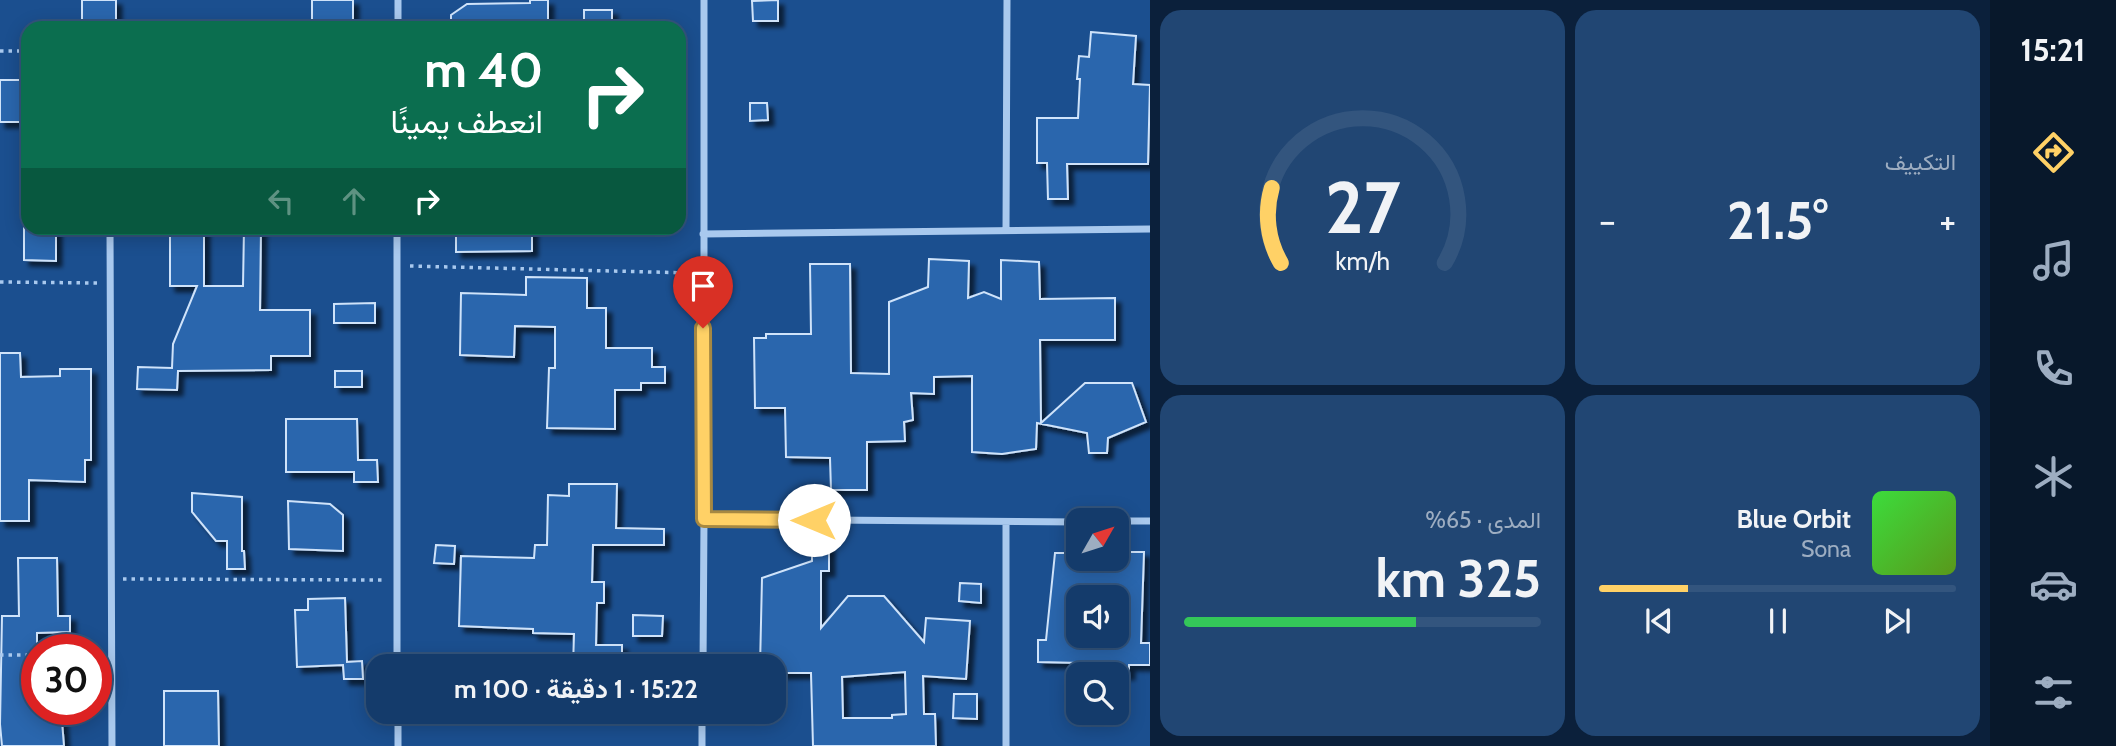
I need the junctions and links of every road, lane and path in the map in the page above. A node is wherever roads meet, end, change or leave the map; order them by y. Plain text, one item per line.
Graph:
1 (398, 0) edge
2 (704, 0) edge
3 (1007, 0) edge
4 (398, 21) edge
5 (0, 51) edge
6 (21, 51) edge
7 (1150, 229) edge
8 (1006, 230) junction
9 (703, 234) junction
10 (110, 235) edge
11 (397, 235) edge
12 (397, 265) junction
13 (703, 274) junction
14 (0, 282) edge
15 (109, 283) junction
16 (704, 519) junction
17 (1129, 521) edge
18 (1150, 521) edge
19 (1006, 522) junction
20 (1066, 522) edge
21 (111, 579) junction
22 (397, 580) junction
23 (397, 654) edge
24 (702, 654) edge
25 (0, 655) edge
26 (21, 655) edge
27 (398, 724) edge
28 (702, 724) edge
29 (112, 746) edge
30 (398, 746) edge
31 (702, 746) edge
32 (1006, 746) edge

1 - 4 street
2 - 9 street
3 - 8 street
5 - 6 path
7 - 8 street
8 - 9 street
9 - 13 street
10 - 15 street
11 - 12 street
12 - 13 path
12 - 22 street
13 - 16 street
14 - 15 path
15 - 21 street
16 - 19 street
16 - 24 street
17 - 18 street
19 - 20 street
19 - 32 street
21 - 22 path
21 - 29 street
22 - 23 street
25 - 26 path
27 - 30 street
28 - 31 street

